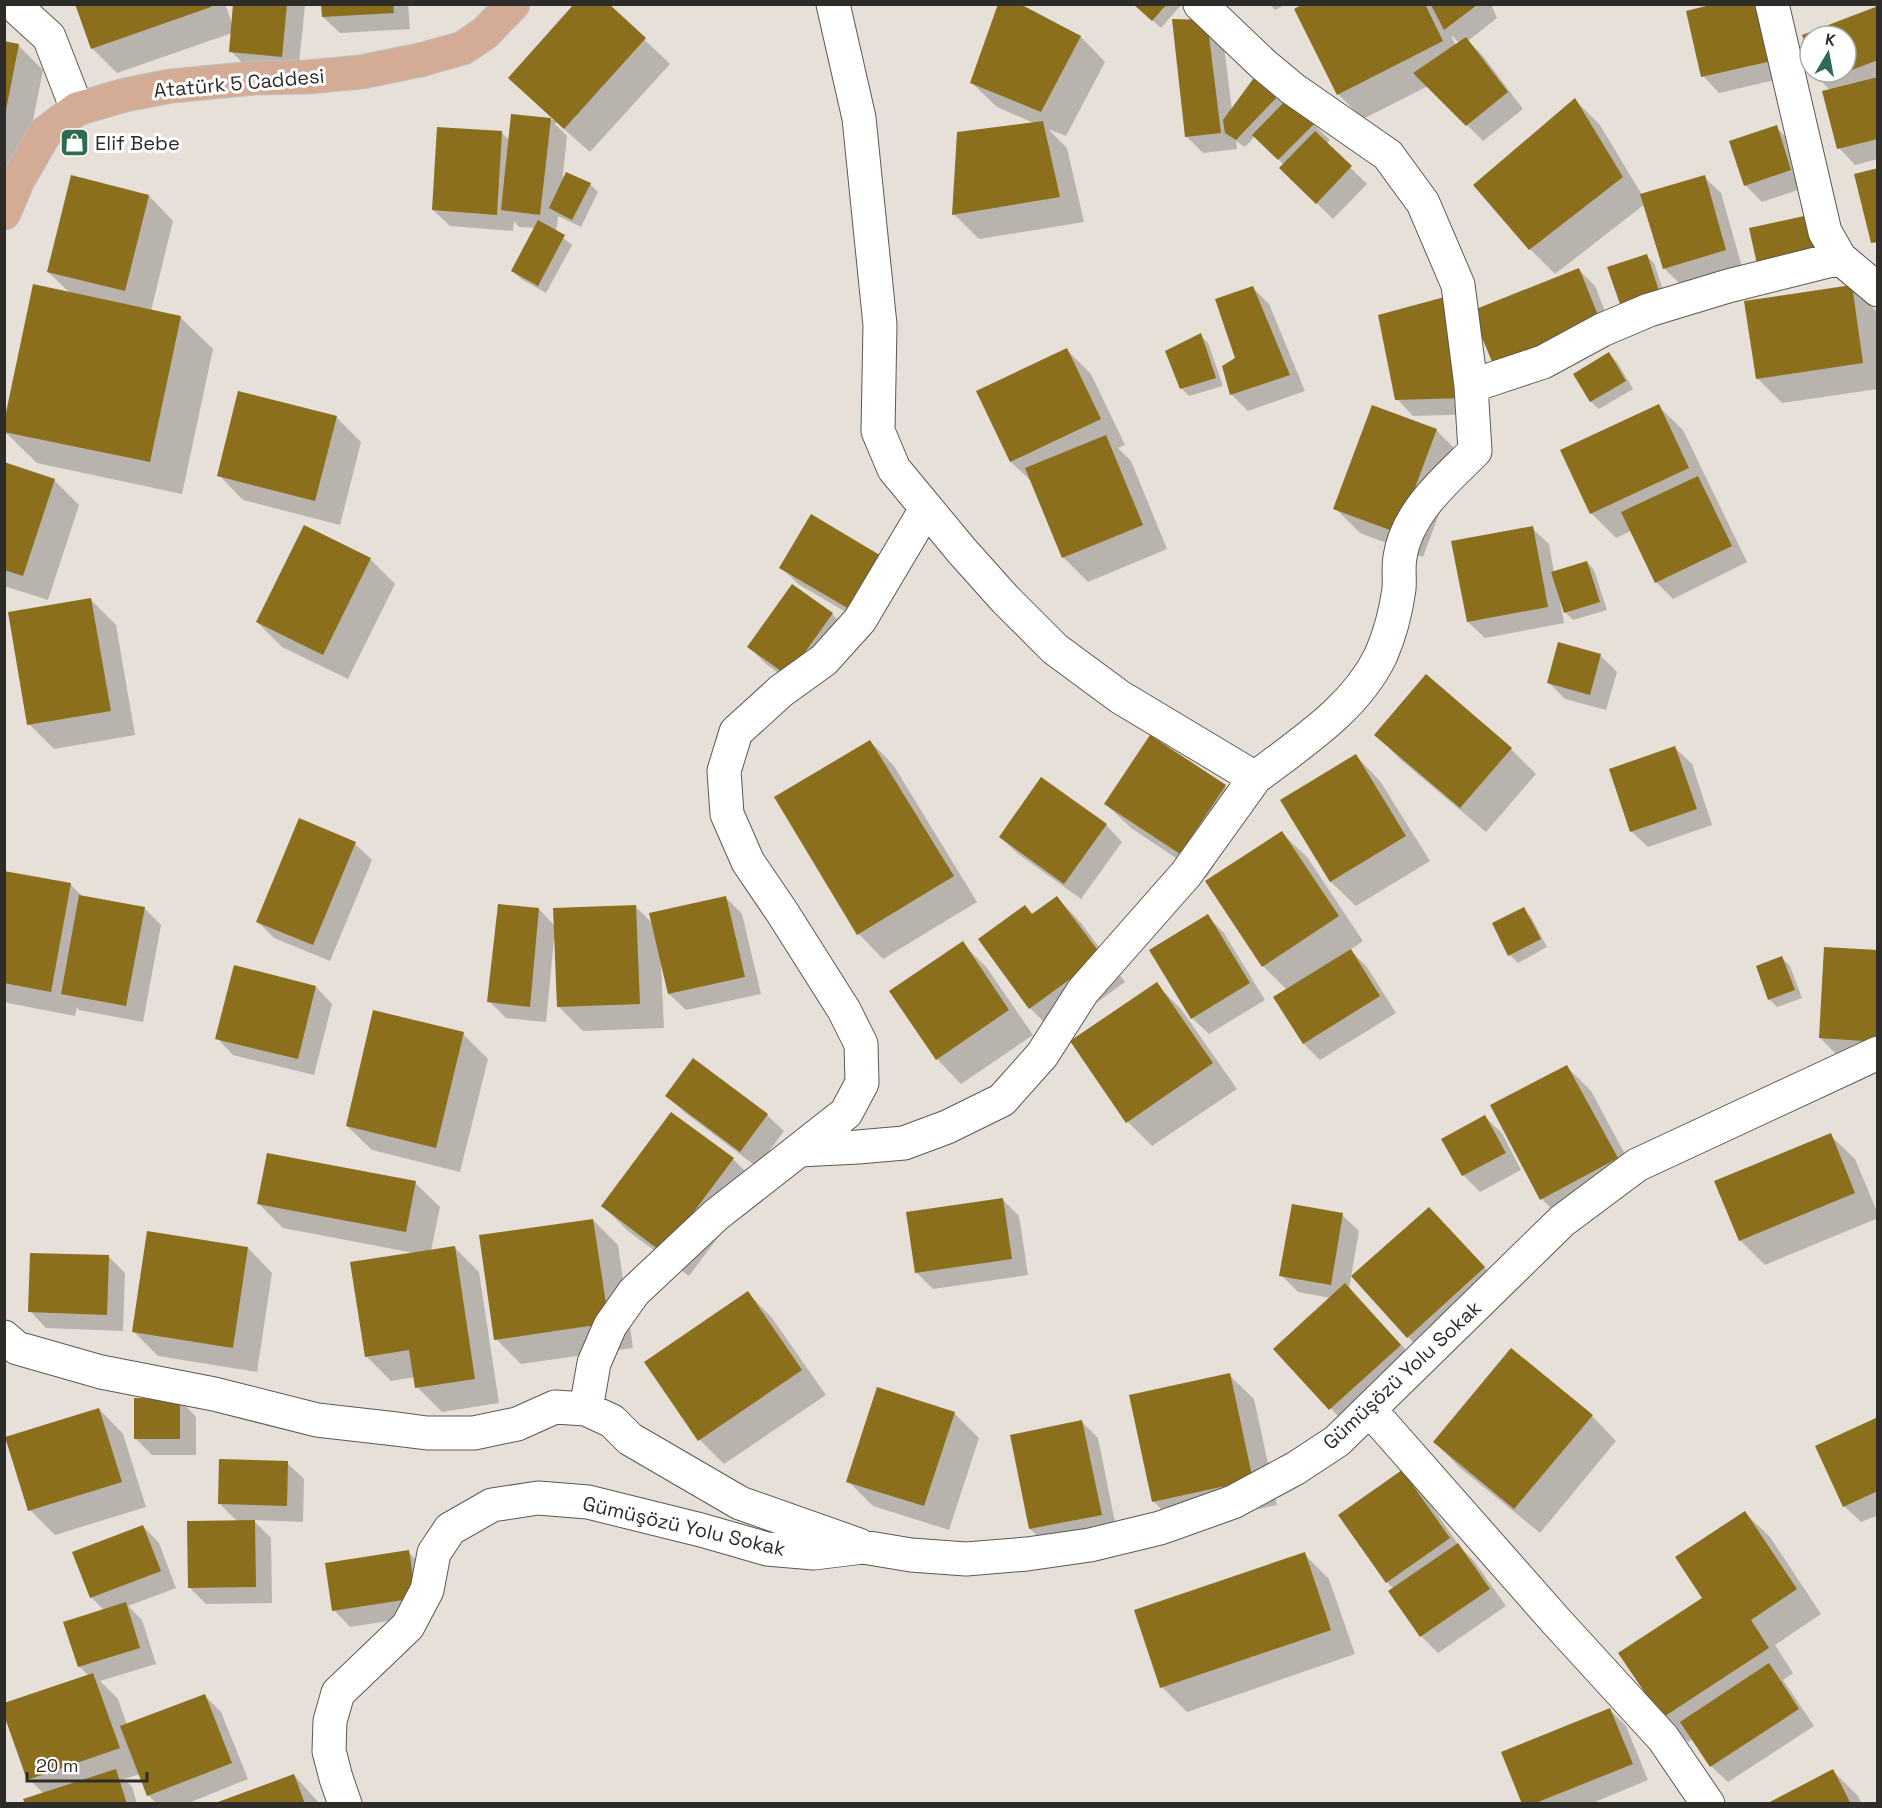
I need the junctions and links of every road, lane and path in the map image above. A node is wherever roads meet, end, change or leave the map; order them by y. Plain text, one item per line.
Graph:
1 (14, 4) edge
2 (833, 4) edge
3 (1200, 4) edge
4 (1772, 4) edge
5 (507, 7) edge
6 (77, 109) junction
7 (4, 213) edge
8 (1840, 258) junction
9 (1878, 290) edge
10 (1471, 386) junction
11 (926, 509) junction
12 (1255, 778) junction
13 (1878, 1053) edge
14 (799, 1150) junction
15 (4, 1337) edge
16 (586, 1409) junction
17 (1370, 1410) junction
18 (863, 1547) junction
19 (345, 1803) edge
20 (1708, 1803) edge

1 - 6 street
2 - 11 street
3 - 10 street
4 - 8 street
5 - 6 main road, Atatürk 5 Caddesi
6 - 7 main road, Atatürk 5 Caddesi
8 - 9 street
8 - 10 street
10 - 12 street
11 - 12 street
11 - 14 street
12 - 14 street
13 - 17 street, Gümüşözü Yolu Sokak
14 - 16 street
15 - 16 street
16 - 18 street
17 - 18 street, Gümüşözü Yolu Sokak
17 - 20 street
18 - 19 street, Gümüşözü Yolu Sokak

